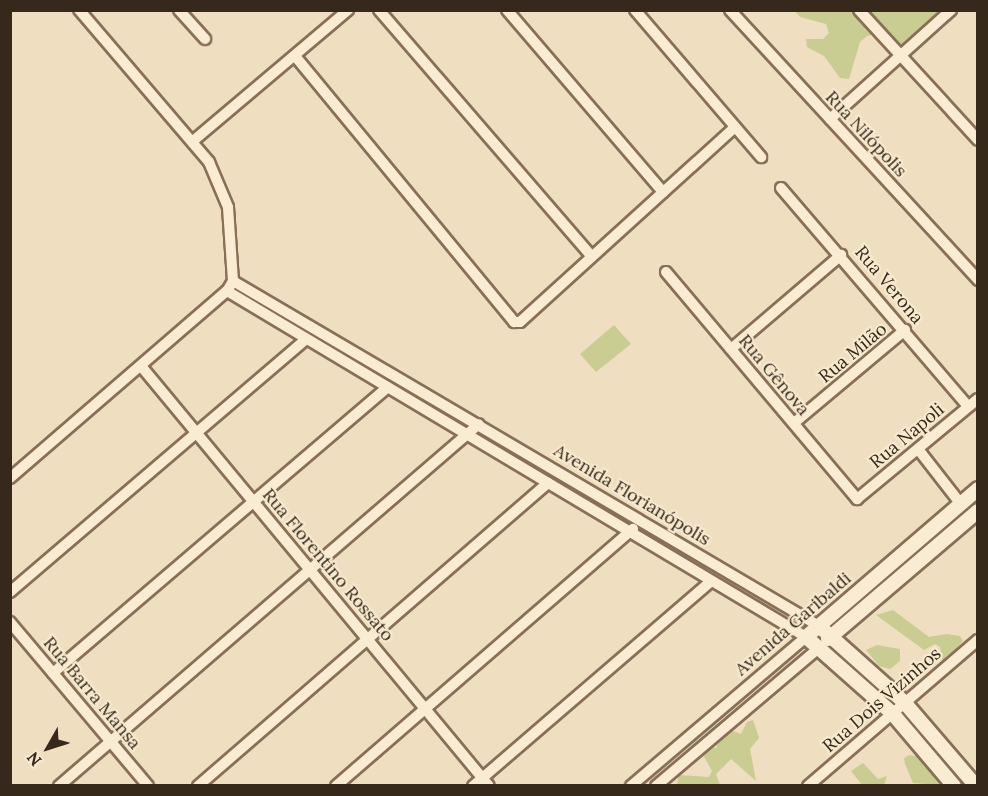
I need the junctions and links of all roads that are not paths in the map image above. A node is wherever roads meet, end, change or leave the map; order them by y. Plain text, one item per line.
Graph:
1 (79, 10) edge
2 (179, 10) edge
3 (348, 10) edge
4 (380, 10) edge
5 (507, 10) edge
6 (635, 10) edge
7 (730, 10) edge
8 (859, 10) edge
9 (951, 10) edge
10 (205, 39) dead end
11 (295, 56) junction
12 (901, 56) junction
13 (830, 119) junction
14 (734, 128) junction
15 (978, 140) edge
16 (193, 141) junction
17 (761, 157) dead end
18 (781, 188) dead end
19 (663, 192) junction
20 (842, 255) junction
21 (591, 256) junction
22 (666, 272) dead end
23 (978, 280) edge
24 (233, 281) junction
25 (227, 291) junction
26 (905, 330) junction
27 (305, 340) junction
28 (731, 349) junction
29 (141, 366) junction
30 (387, 388) junction
31 (978, 399) edge
32 (968, 406) junction
33 (794, 423) junction
34 (479, 424) junction
35 (196, 433) junction
36 (468, 436) junction
37 (918, 449) junction
38 (10, 478) edge
39 (548, 483) junction
40 (978, 489) edge
41 (857, 499) joint
42 (254, 502) junction
43 (960, 503) junction
44 (975, 513) edge
45 (639, 521) junction
46 (628, 534) junction
47 (310, 570) junction
48 (710, 582) junction
49 (10, 592) edge
50 (10, 622) edge
51 (819, 626) junction
52 (832, 634) junction
53 (806, 637) junction
54 (368, 639) junction
55 (978, 640) edge
56 (820, 647) junction
57 (53, 673) junction
58 (904, 702) junction
59 (425, 709) junction
60 (892, 713) junction
61 (111, 741) junction
62 (486, 782) edge
63 (815, 783) edge
64 (59, 786) edge
65 (148, 786) edge
66 (198, 786) edge
67 (336, 786) edge
68 (473, 786) edge
69 (631, 786) edge
70 (656, 786) edge
71 (954, 786) edge
72 (976, 786) edge

1 - 16 street
2 - 10 street
3 - 11 street
4 - 21 street
5 - 19 street
6 - 14 street
7 - 13 street, Rua Nilópolis
8 - 12 street
9 - 12 street
11 - 16 street
11 - 21 street
12 - 13 street
12 - 15 street
13 - 23 street, Rua Nilópolis
14 - 17 street
14 - 19 street
16 - 24 street
18 - 20 street, Rua Verona
19 - 21 street
20 - 26 street, Rua Verona
20 - 28 street
22 - 28 street, Rua Gênova
24 - 25 street
24 - 34 street, Avenida Florianópolis
25 - 27 street, Avenida Florianópolis
25 - 29 street
26 - 32 street, Rua Verona
26 - 33 street, Rua Milão
27 - 30 street, Avenida Florianópolis
27 - 35 street
28 - 33 street, Rua Gênova
29 - 35 street, Rua Florentino Rossato
29 - 38 street
30 - 36 street, Avenida Florianópolis
30 - 42 street
31 - 32 street, Rua Napoli
32 - 37 street, Rua Napoli
33 - 41 street, Rua Gênova
34 - 36 street
34 - 45 street, Avenida Florianópolis
35 - 42 street, Rua Florentino Rossato
35 - 49 street
36 - 39 street, Avenida Florianópolis
36 - 47 street
37 - 41 street, Rua Napoli
37 - 43 street
39 - 46 street, Avenida Florianópolis
39 - 54 street
40 - 43 street, Avenida Garibaldi
42 - 47 street, Rua Florentino Rossato
42 - 57 street
43 - 44 street
43 - 51 street, Avenida Garibaldi
44 - 52 street, Avenida Garibaldi
45 - 46 street
45 - 51 street, Avenida Florianópolis
46 - 48 street, Avenida Florianópolis
46 - 59 street
47 - 54 street, Rua Florentino Rossato
47 - 61 street
48 - 53 street, Avenida Florianópolis
48 - 62 street
50 - 57 street, Rua Barra Mansa
51 - 52 street, Avenida Florianópolis
51 - 53 street, Avenida Garibaldi
52 - 56 street, Avenida Garibaldi
52 - 58 street, Avenida Florianópolis
53 - 56 street
53 - 69 street, Avenida Garibaldi
54 - 59 street, Rua Florentino Rossato
54 - 66 street
55 - 58 street, Rua Dois Vizinhos
56 - 60 street
56 - 70 street, Avenida Garibaldi
57 - 61 street, Rua Barra Mansa
58 - 60 street, Rua Dois Vizinhos
58 - 72 street, Avenida Florianópolis
59 - 62 street, Rua Florentino Rossato
59 - 67 street
60 - 63 street, Rua Dois Vizinhos
60 - 71 street
61 - 64 street
61 - 65 street, Rua Barra Mansa
62 - 68 street

